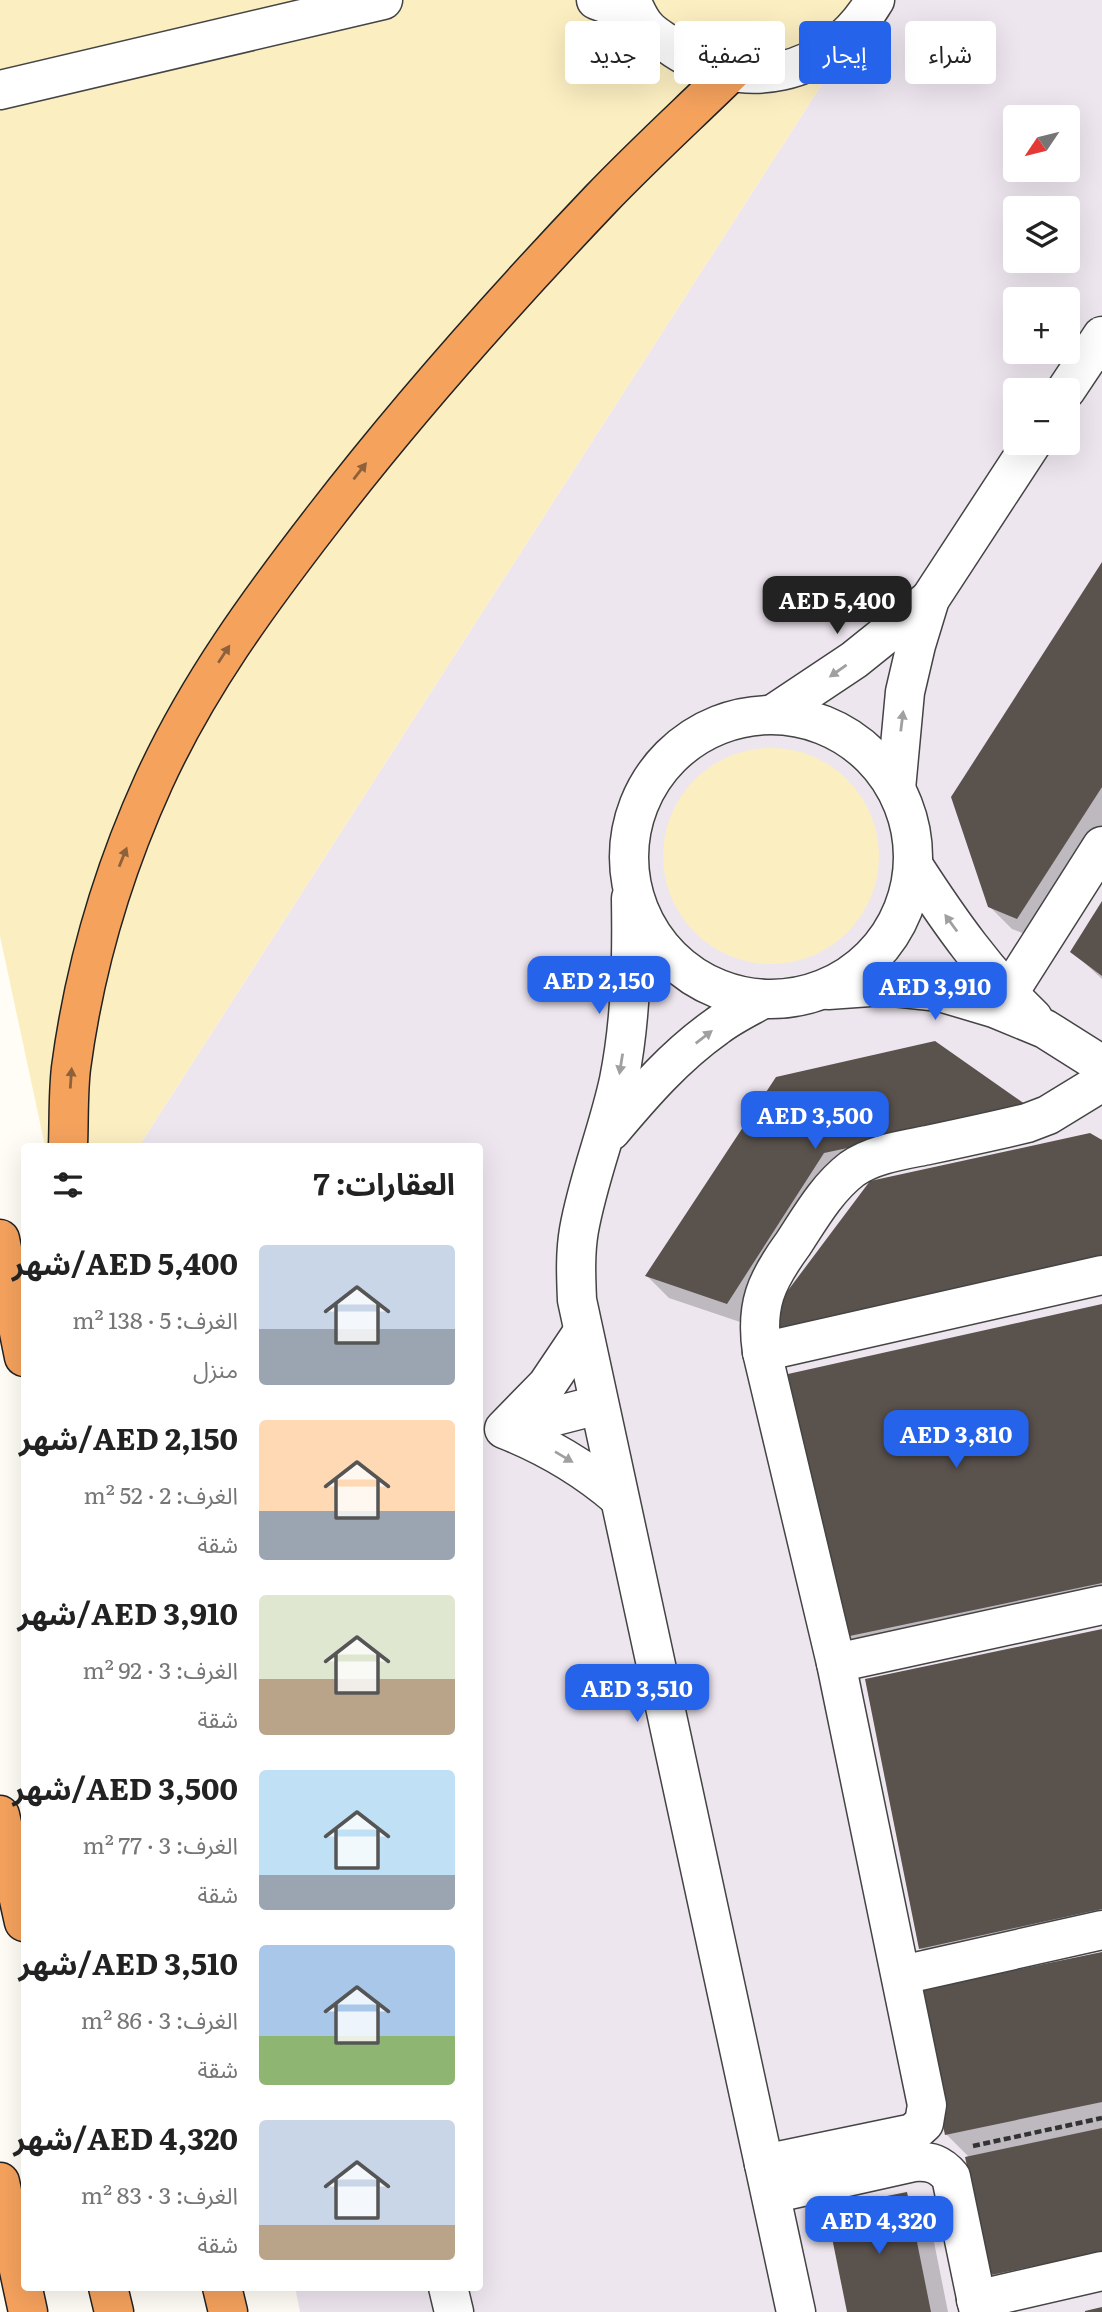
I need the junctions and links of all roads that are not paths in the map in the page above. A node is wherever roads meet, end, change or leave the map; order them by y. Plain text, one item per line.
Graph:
1 (290, 0) edge
2 (383, 0) edge
3 (596, 0) edge
4 (875, 0) edge
5 (638, 14) edge
6 (674, 47) edge
7 (785, 70) edge
8 (12, 75) edge
9 (718, 84) edge
10 (1102, 336) edge
11 (1074, 378) edge
12 (1024, 455) edge
13 (930, 599) junction
14 (773, 714) junction
15 (897, 789) junction
16 (1102, 846) edge
17 (915, 868) junction
18 (631, 898) junction
19 (828, 990) junction
20 (1008, 994) junction
21 (763, 999) junction
22 (1045, 1029) junction
23 (1102, 1065) edge
24 (1102, 1083) edge
25 (605, 1138) junction
26 (68, 1143) edge
27 (0, 1239) edge
28 (1102, 1275) edge
29 (582, 1333) junction
30 (21, 1342) edge
31 (762, 1352) junction
32 (598, 1405) junction
33 (492, 1432) edge
34 (618, 1497) junction
35 (1102, 1605) edge
36 (836, 1663) junction
37 (0, 1815) edge
38 (21, 1909) edge
39 (1102, 1930) edge
40 (902, 1975) junction
41 (768, 2179) junction
42 (0, 2182) edge
43 (1102, 2272) edge
44 (21, 2276) edge
45 (24, 2291) edge
46 (109, 2291) edge
47 (223, 2291) edge
48 (449, 2291) edge
49 (978, 2306) edge
50 (29, 2312) edge
51 (114, 2312) edge
52 (228, 2312) edge
53 (454, 2312) edge
54 (796, 2312) edge

1 - 8 street
2 - 8 street
3 - 5 street
4 - 7 street
5 - 6 street
26 -> 9 highway
10 - 11 street
12 - 13 street
13 -> 14 street
15 -> 13 street
14 - 15 street
14 - 18 street
15 - 17 street
16 - 20 street
17 - 19 street
20 -> 17 street
18 - 21 street
18 -> 25 street
19 - 21 street
19 - 22 street
20 - 22 street
25 -> 21 street
22 - 23 street
24 - 31 street
25 - 29 street
27 - 30 highway
28 - 31 street
29 - 32 street
29 - 33 street
31 - 36 street
32 - 33 street
32 - 34 street
33 -> 34 street
34 - 41 street
35 - 36 street
36 - 40 street
37 - 38 highway
39 - 40 street
40 - 41 street
41 - 49 street
41 - 54 street
42 - 44 highway
43 - 49 street
45 - 50 highway
46 - 51 highway
47 - 52 highway
48 - 53 street

